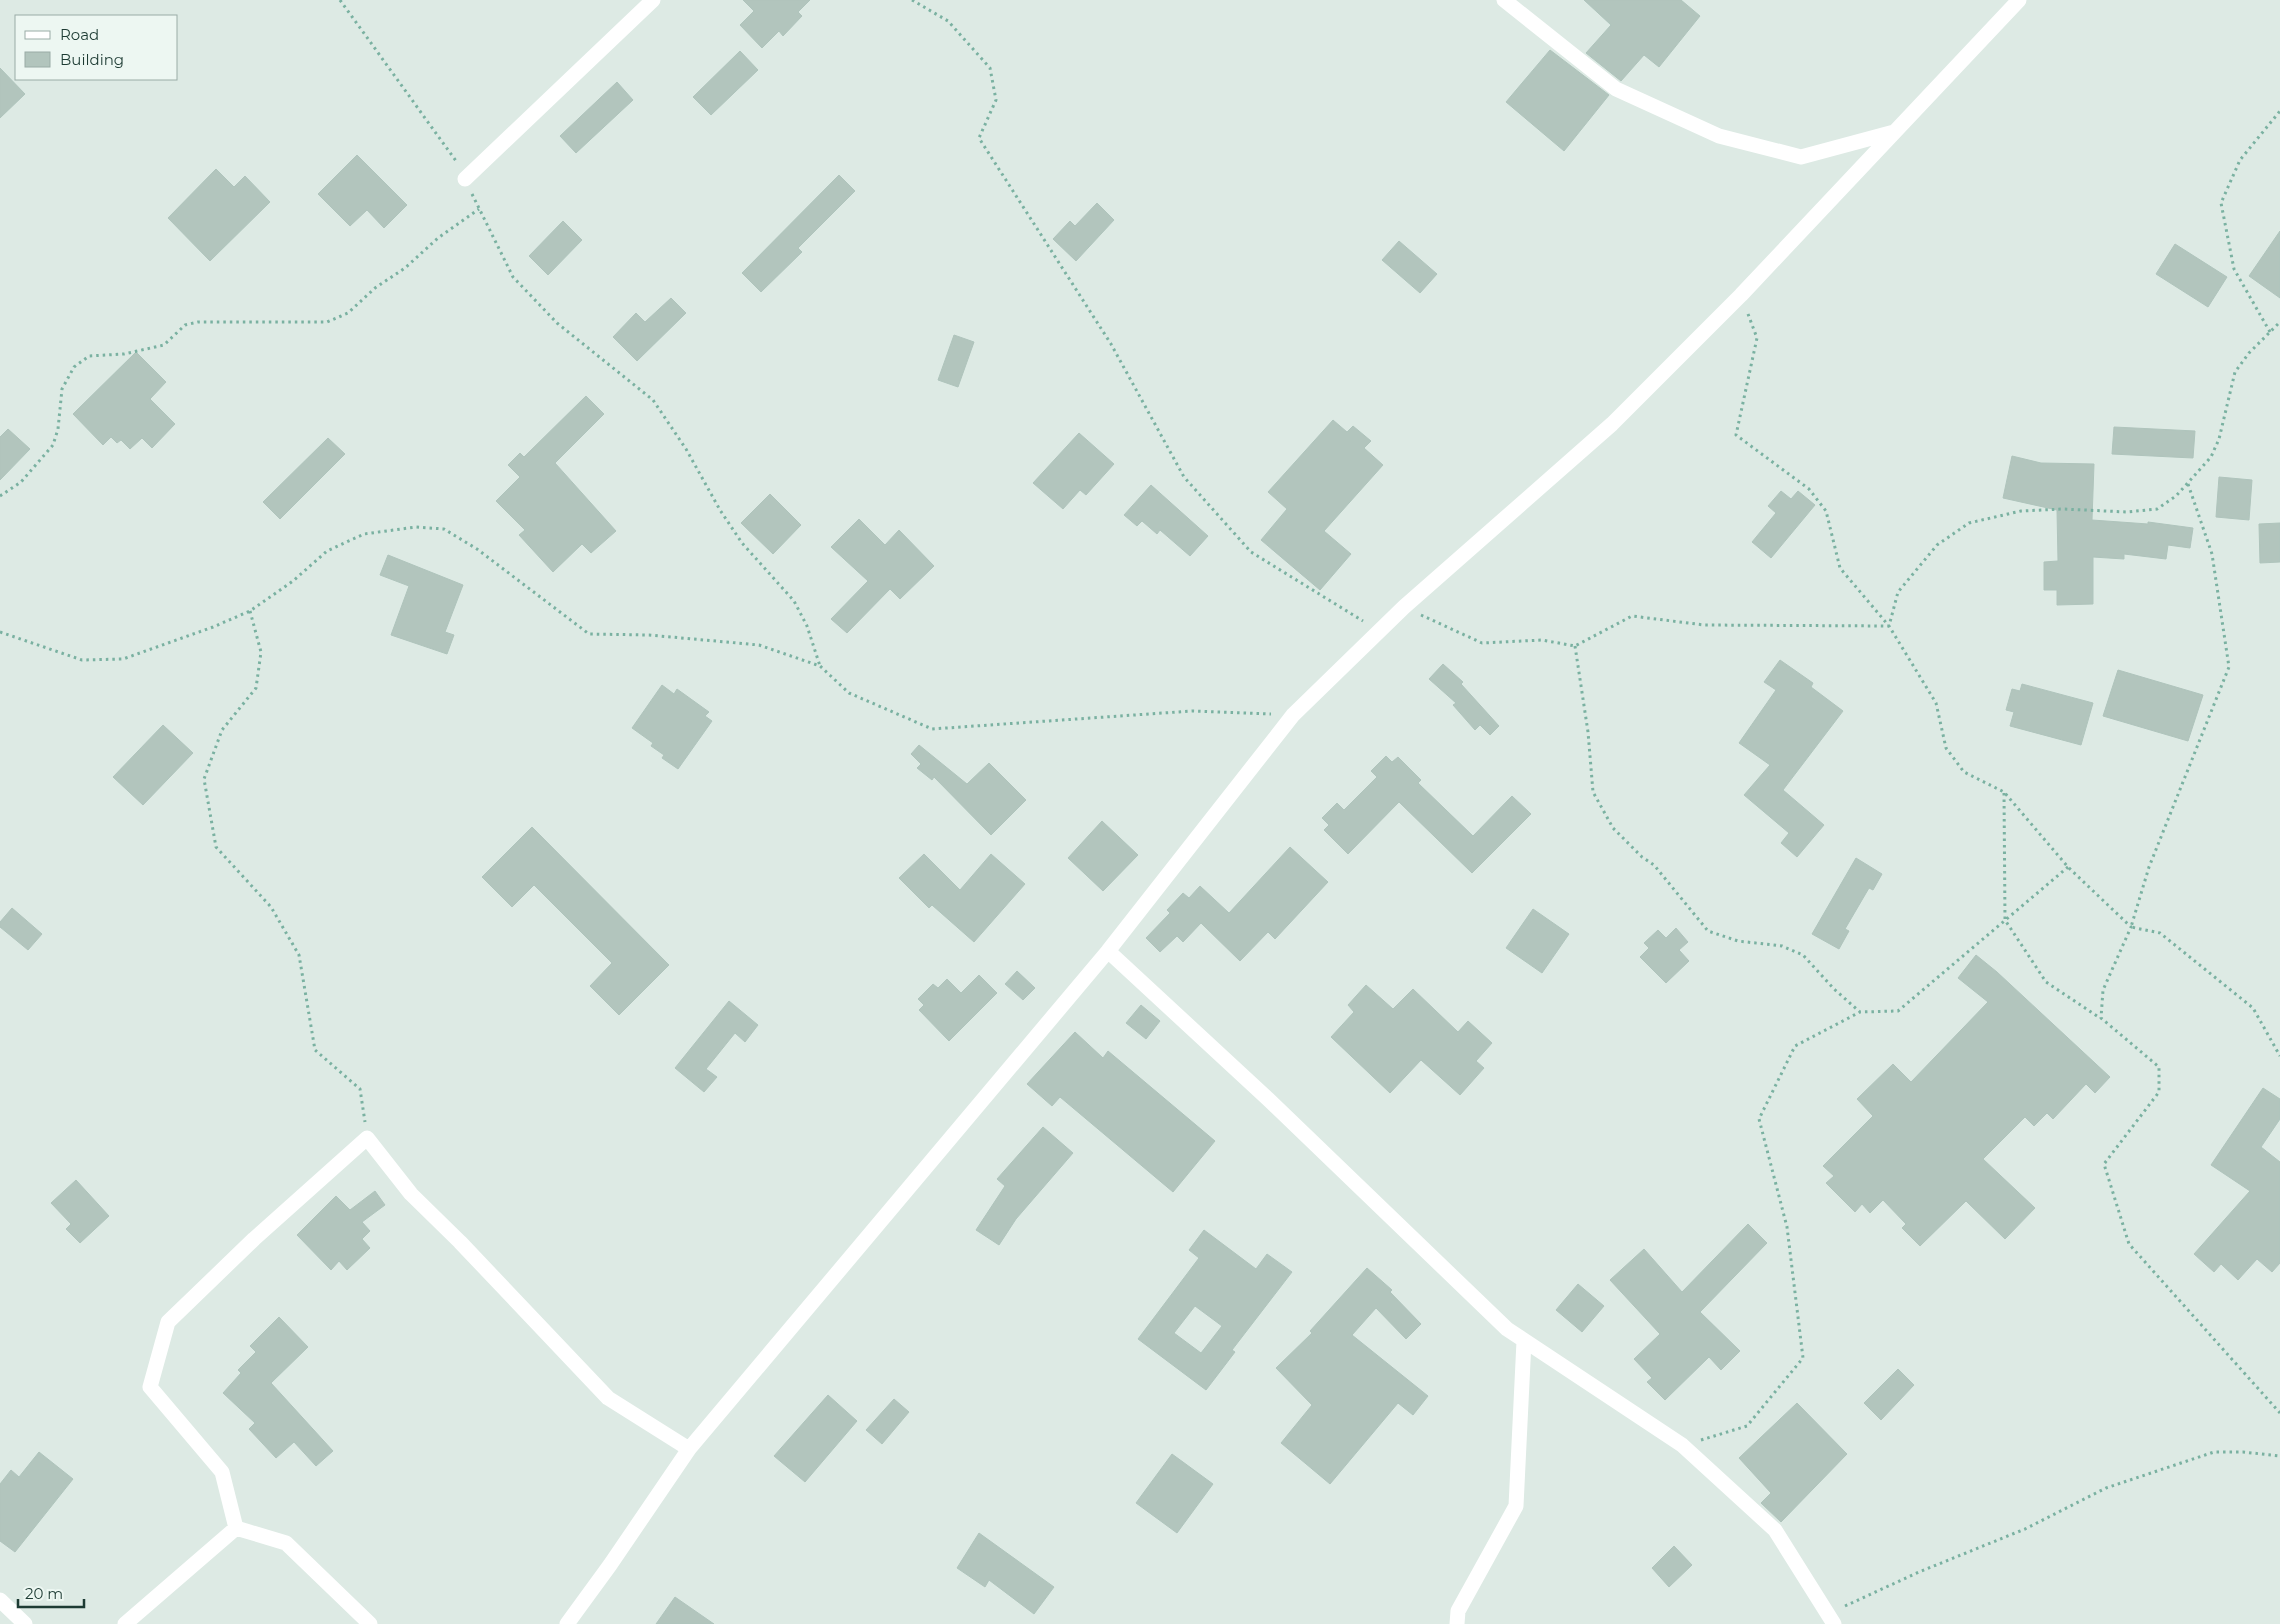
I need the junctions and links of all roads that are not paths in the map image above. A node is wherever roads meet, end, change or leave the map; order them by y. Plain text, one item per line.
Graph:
1 (652, 0) edge
2 (1504, 0) edge
3 (2019, 0) edge
4 (1894, 132) junction
5 (465, 179) road end
6 (1108, 951) junction
7 (1524, 1341) junction
8 (689, 1449) junction
9 (236, 1528) junction
10 (0, 1600) edge
11 (1831, 1618) edge
12 (25, 1624) edge
13 (125, 1624) edge
14 (370, 1624) edge
15 (567, 1624) edge
16 (1457, 1624) edge

1 - 5 street
2 - 4 street
3 - 4 street
4 - 6 street
6 - 7 street
6 - 8 street
7 - 11 street
7 - 16 street
8 - 9 street
8 - 15 street
9 - 13 street
9 - 14 street
10 - 12 street

